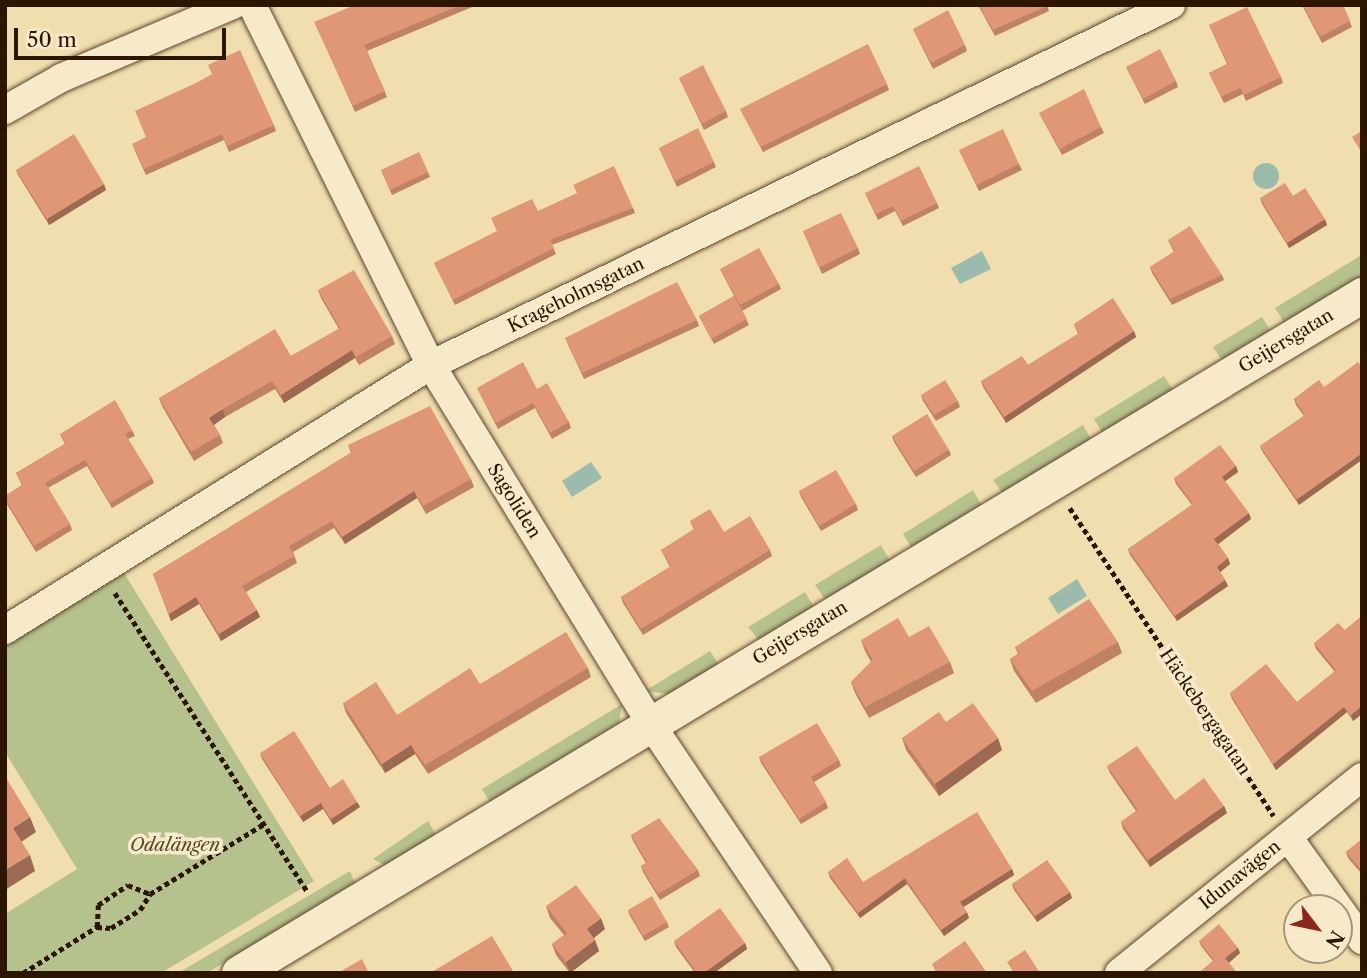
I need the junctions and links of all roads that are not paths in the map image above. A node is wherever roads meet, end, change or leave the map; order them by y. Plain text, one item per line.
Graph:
1 (233, 5) edge
2 (253, 5) edge
3 (1171, 5) edge
4 (5, 110) edge
5 (1362, 295) edge
6 (430, 365) junction
7 (5, 630) edge
8 (650, 723) junction
9 (1362, 777) edge
10 (1288, 837) junction
11 (1362, 940) edge
12 (253, 969) edge
13 (818, 973) edge
14 (1119, 973) edge

1 - 4 street
2 - 6 street, Sagoliden
3 - 6 street, Krageholmsgatan
5 - 8 street, Geijersgatan
6 - 7 street, Krageholmsgatan
6 - 8 street, Sagoliden
8 - 12 street, Geijersgatan
8 - 13 street, Sagoliden
9 - 10 street, Idunavägen
10 - 11 street
10 - 14 street, Idunavägen

